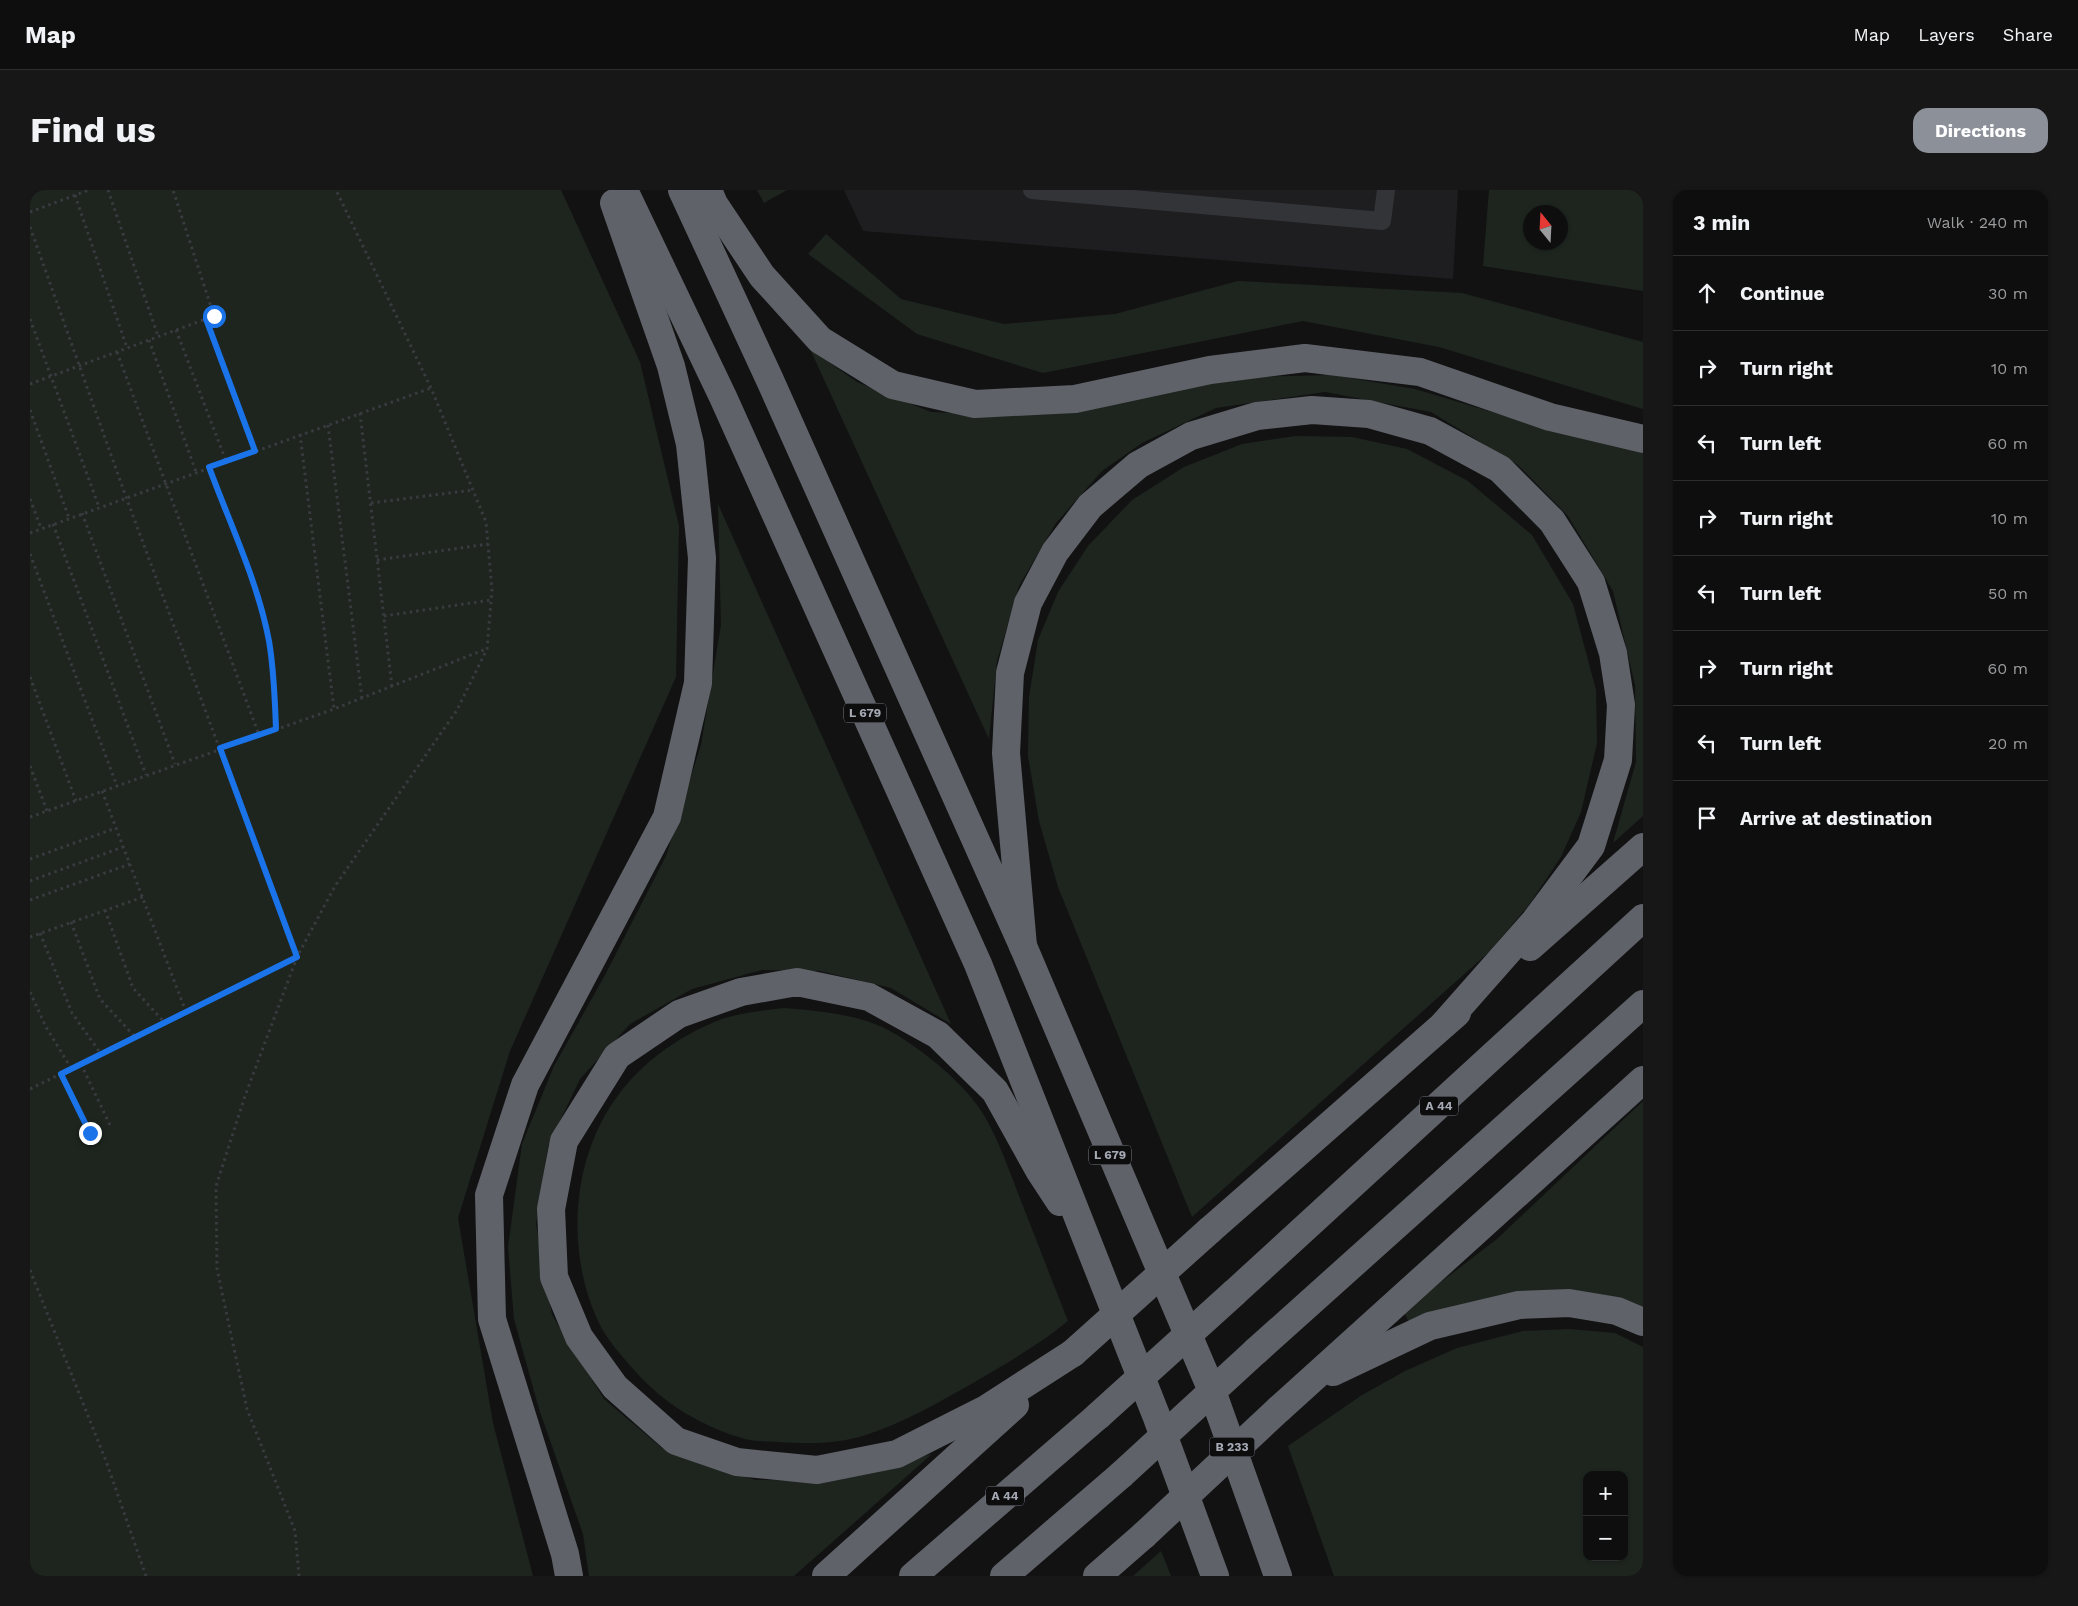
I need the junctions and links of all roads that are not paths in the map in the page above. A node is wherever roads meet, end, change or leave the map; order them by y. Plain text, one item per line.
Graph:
1 (609, 190) edge
2 (624, 190) edge
3 (682, 190) edge
4 (708, 190) edge
5 (1032, 190) edge
6 (1386, 190) edge
7 (1643, 439) edge
8 (1643, 847) edge
9 (1643, 918) edge
10 (1023, 946) junction
11 (1643, 1004) edge
12 (1444, 1024) junction
13 (1643, 1080) edge
14 (1089, 1245) junction
15 (1643, 1322) edge
16 (1073, 1352) junction
17 (1200, 1363) joint
18 (1307, 1384) junction
19 (1263, 1532) junction
20 (569, 1576) edge
21 (826, 1576) edge
22 (913, 1576) edge
23 (1004, 1576) edge
24 (1097, 1576) edge
25 (1215, 1576) edge
26 (1278, 1576) edge
27 (1291, 1576) edge

1 - 20 highway
2 - 14 highway, L 679
3 - 10 highway, L 679
4 - 7 highway
5 - 6 lane
8 - 12 highway
9 - 22 highway, A 44, bridge
10 - 12 highway
10 - 17 highway, L 679
11 - 23 highway, bridge
12 - 16 highway, bridge
13 - 18 highway
14 - 16 highway
14 - 25 highway, L 679
15 - 18 highway
16 - 21 highway
17 - 19 highway, B 233
18 - 24 highway, bridge
19 - 26 highway, B 233
19 - 27 highway

